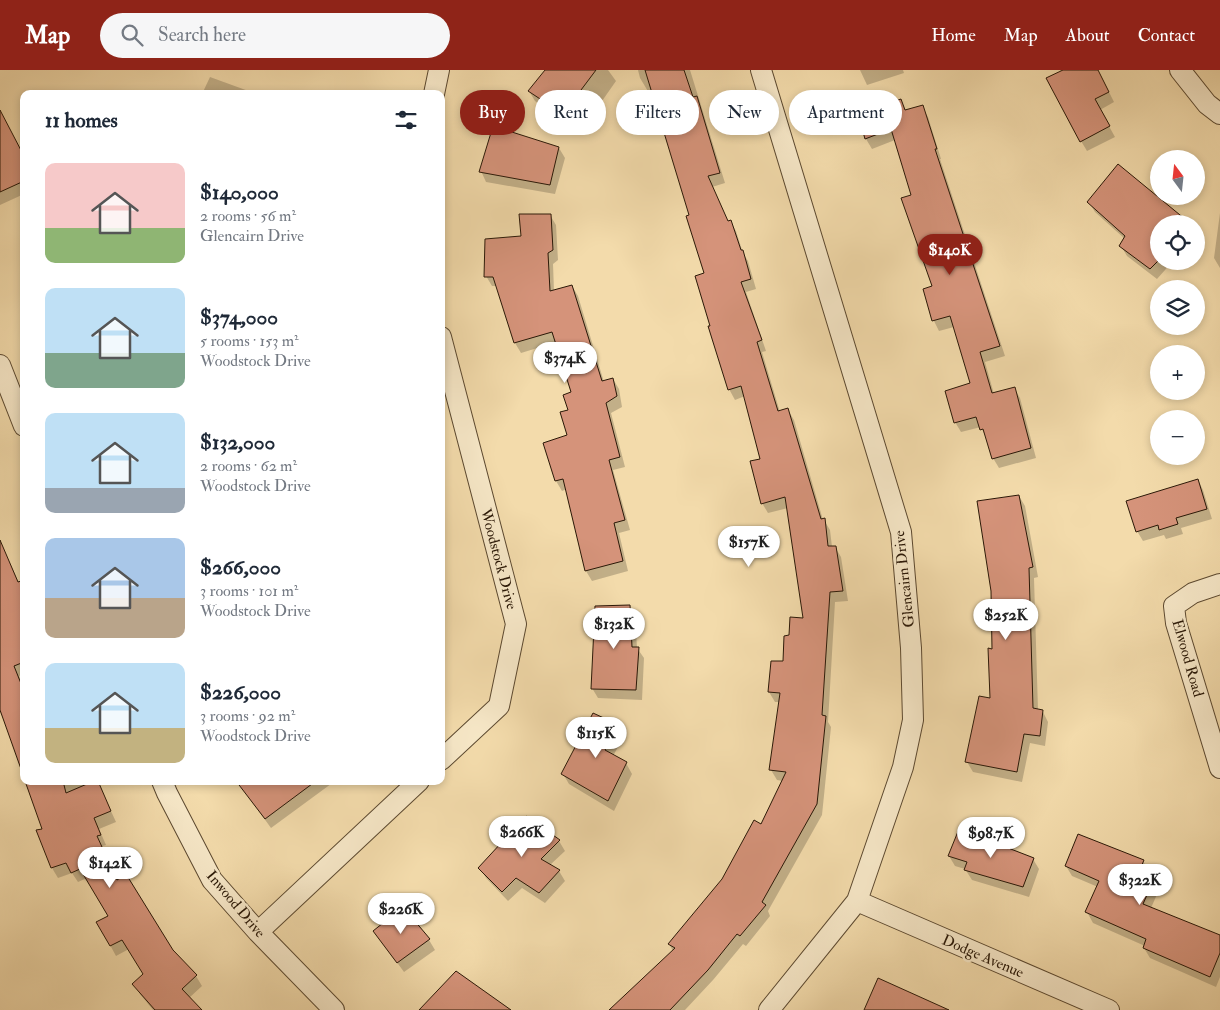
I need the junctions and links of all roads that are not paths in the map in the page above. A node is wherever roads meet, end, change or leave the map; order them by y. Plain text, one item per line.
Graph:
1 (439, 70) edge
2 (761, 70) edge
3 (1180, 70) edge
4 (435, 90) edge
5 (1220, 114) edge
6 (445, 352) edge
7 (0, 364) edge
8 (20, 416) edge
9 (1220, 584) edge
10 (445, 756) edge
11 (1220, 768) edge
12 (164, 785) edge
13 (415, 785) edge
14 (857, 902) junction
15 (258, 932) junction
16 (334, 1010) edge
17 (770, 1010) edge
18 (1109, 1010) edge

1 - 4 street
2 - 14 street, Glencairn Drive
3 - 5 street
6 - 10 street, Woodstock Drive
7 - 8 street
9 - 11 street, Elwood Road
12 - 15 street, Inwood Drive
13 - 15 street
14 - 17 street, Glencairn Drive
14 - 18 street, Dodge Avenue
15 - 16 street, Inwood Drive

